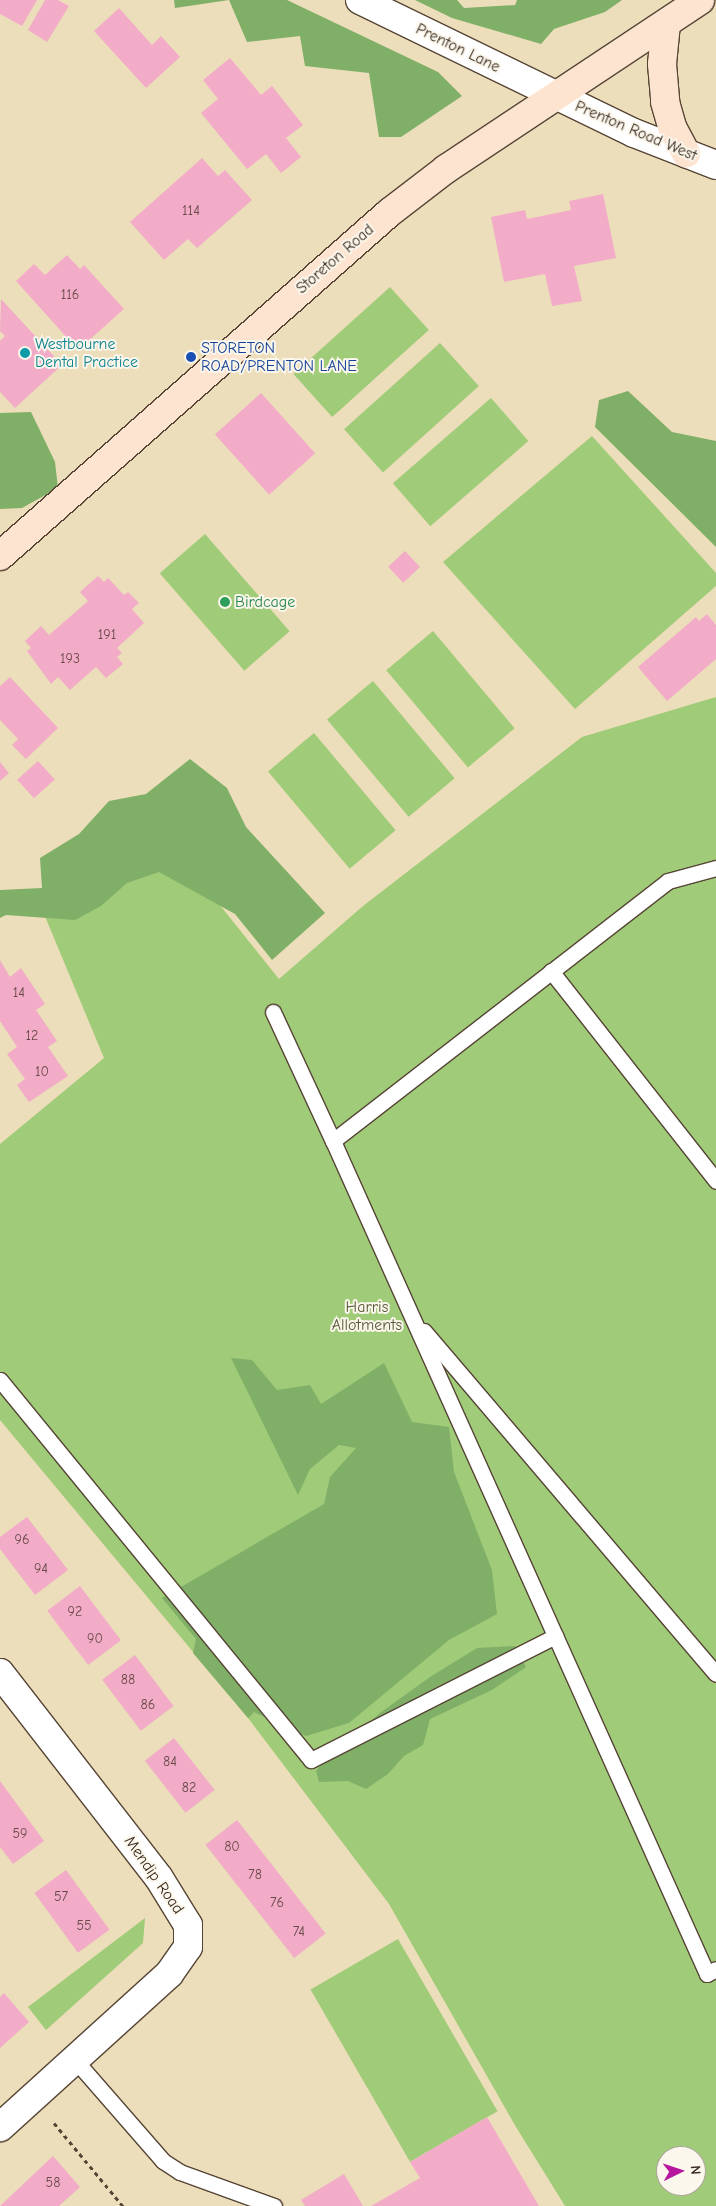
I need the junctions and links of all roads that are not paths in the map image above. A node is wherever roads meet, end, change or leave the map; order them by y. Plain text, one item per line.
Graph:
1 (360, 0) edge
2 (700, 0) edge
3 (666, 24) junction
4 (557, 96) junction
5 (686, 153) junction
6 (716, 165) edge
7 (0, 556) edge
8 (716, 868) edge
9 (551, 972) junction
10 (273, 1012) dead end
11 (333, 1141) junction
12 (716, 1181) edge
13 (413, 1318) junction
14 (0, 1380) edge
15 (555, 1636) junction
16 (716, 1674) edge
17 (2, 1681) edge
18 (716, 1969) edge
19 (75, 2060) junction
20 (0, 2127) edge
21 (274, 2206) edge

1 - 4 street, Prenton Lane
2 - 3 main road, Storeton Road
3 - 4 main road, Storeton Road
3 - 5 main road
4 - 5 street, Prenton Road West
4 - 7 main road, Storeton Road
5 - 6 street, Prenton Road West
8 - 9 lane
9 - 11 lane
9 - 12 lane
10 - 11 lane
11 - 13 lane
13 - 15 lane
13 - 16 lane
14 - 15 lane
15 - 18 lane
17 - 19 street, Mendip Road
19 - 20 street, Mendip Road
19 - 21 lane

